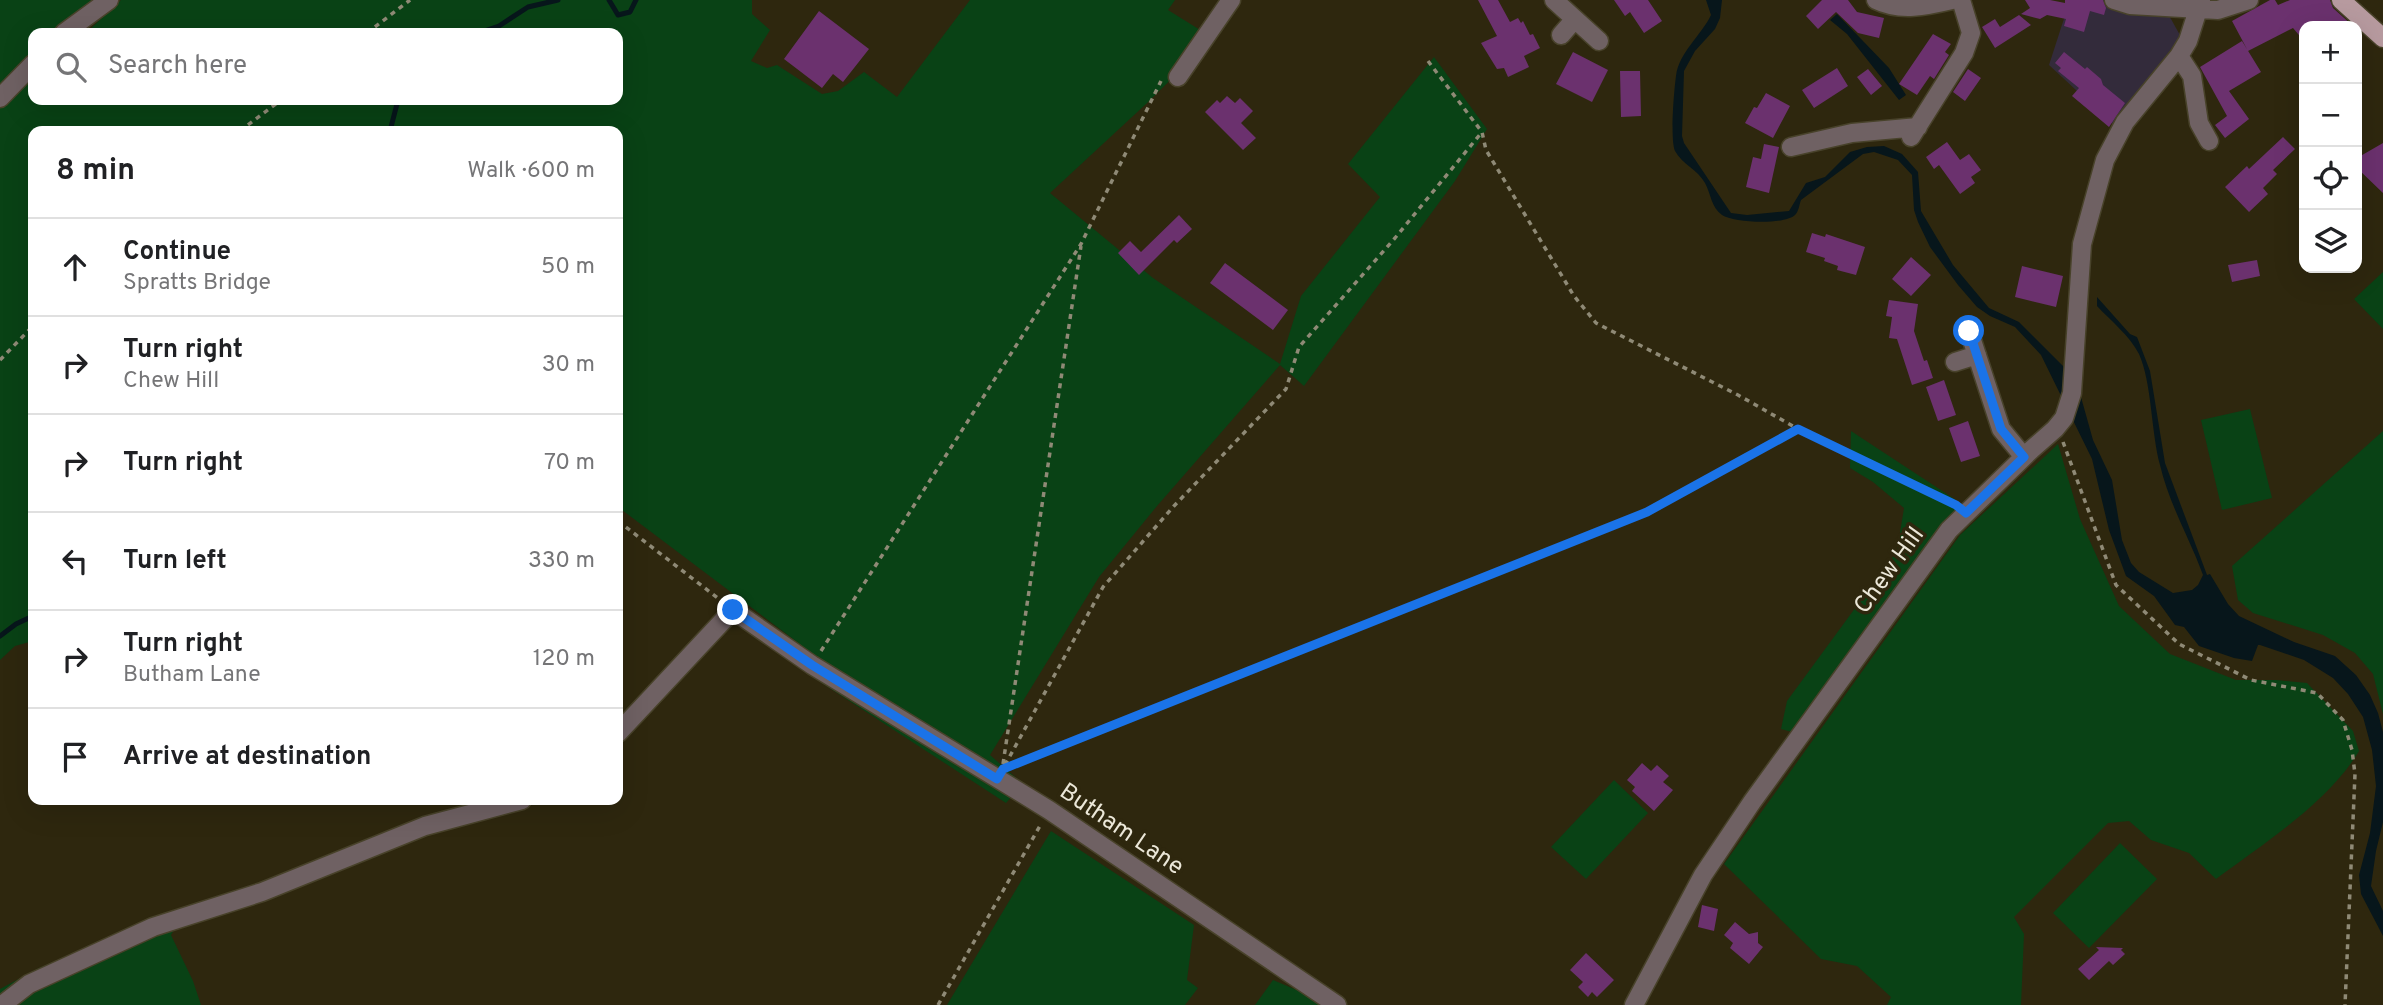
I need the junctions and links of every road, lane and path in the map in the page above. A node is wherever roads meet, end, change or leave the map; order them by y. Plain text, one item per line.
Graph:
1 (109, 0) edge
2 (410, 0) edge
3 (1231, 0) edge
4 (1554, 0) edge
5 (1875, 0) edge
6 (1952, 0) edge
7 (1961, 0) edge
8 (2114, 0) edge
9 (2249, 0) edge
10 (2342, 0) edge
11 (2200, 4) edge
12 (1574, 20) junction
13 (71, 28) edge
14 (374, 28) edge
15 (1561, 35) dead end
16 (2383, 38) edge
17 (1599, 41) dead end
18 (2179, 56) junction
19 (1428, 61) dead end
20 (28, 69) edge
21 (1171, 77) joint
22 (0, 98) edge
23 (274, 105) edge
24 (247, 126) edge
25 (1482, 132) junction
26 (2209, 141) dead end
27 (1791, 147) dead end
28 (1081, 244) junction
29 (28, 331) edge
30 (1969, 331) dead end
31 (1977, 355) junction
32 (0, 360) edge
33 (1955, 362) dead end
34 (1798, 429) junction
35 (2052, 432) junction
36 (2024, 457) junction
37 (1966, 513) junction
38 (623, 526) edge
39 (733, 610) junction
40 (812, 665) junction
41 (623, 728) edge
42 (1003, 769) junction
43 (503, 805) edge
44 (1049, 810) junction
45 (2, 1005) edge
46 (938, 1005) edge
47 (1337, 1005) edge
48 (1634, 1005) edge
49 (2345, 1005) edge

1 - 13 street
2 - 14 path
3 - 21 street
4 - 12 street
5 - 6 street
7 - 27 street
8 - 11 street
9 - 11 street
10 - 16 main road
11 - 18 street, Chew Hill
12 - 15 street
12 - 17 street
18 - 26 street
18 - 35 street, Chew Hill
19 - 25 path
20 - 22 street
21 - 28 path
23 - 24 path
25 - 34 path
25 - 42 path
28 - 40 path
28 - 42 path
29 - 32 path
30 - 31 street
31 - 33 street
31 - 36 street
34 - 37 path
34 - 42 path
35 - 36 street, Chew Hill
35 - 49 path
36 - 37 street, Chew Hill
37 - 48 street, Chew Hill
38 - 39 path
39 - 40 street, Butham Lane
39 - 41 street
40 - 44 street, Butham Lane
43 - 45 street
44 - 46 path
44 - 47 street, Butham Lane

